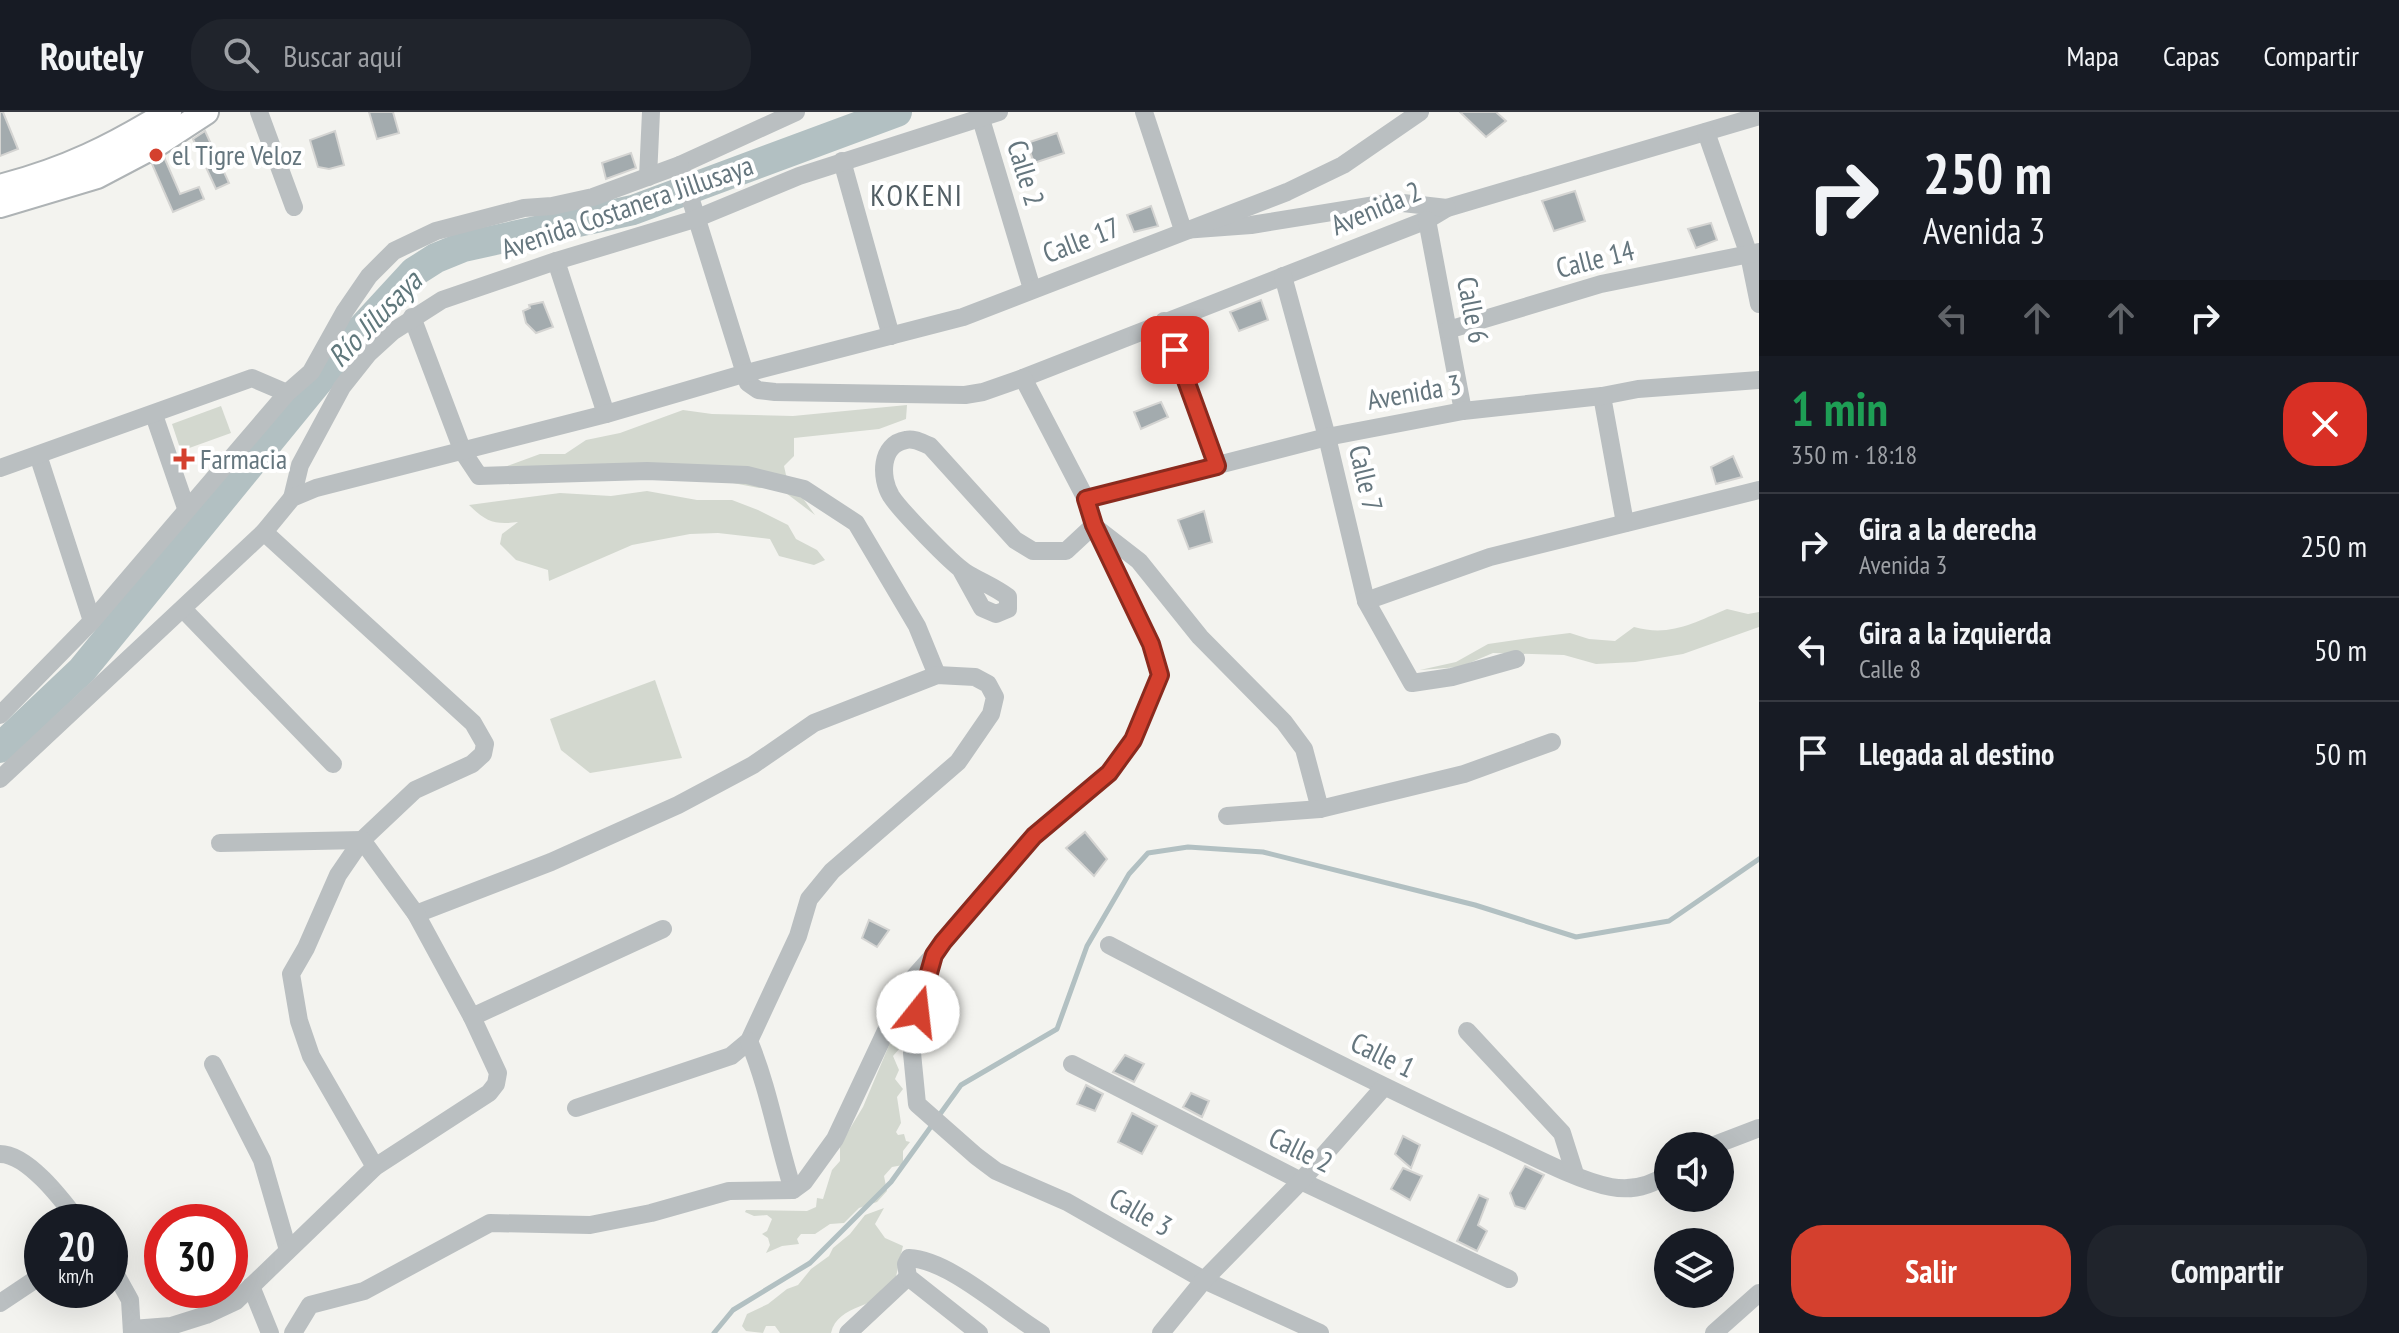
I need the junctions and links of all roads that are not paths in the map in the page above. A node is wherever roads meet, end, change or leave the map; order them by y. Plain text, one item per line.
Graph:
1 (169, 112) edge
2 (206, 112) edge
3 (259, 112) edge
4 (651, 112) edge
5 (796, 112) edge
6 (999, 112) edge
7 (1144, 112) edge
8 (1420, 112) edge
9 (1759, 116) edge
10 (981, 119) junction
11 (1706, 132) junction
12 (842, 161) junction
13 (683, 172) junction
14 (648, 177) junction
15 (0, 187) edge
16 (0, 205) edge
17 (294, 207) dead end
18 (1447, 208) junction
19 (694, 212) junction
20 (1427, 220) junction
21 (1183, 230) junction
22 (1754, 253) edge
23 (556, 261) junction
24 (1283, 276) junction
25 (1032, 289) junction
26 (1759, 304) edge
27 (412, 317) junction
28 (1164, 321) junction
29 (1448, 330) junction
30 (891, 336) junction
31 (743, 374) junction
32 (1023, 378) junction
33 (1759, 380) edge
34 (287, 393) junction
35 (1602, 396) junction
36 (1463, 411) junction
37 (606, 414) junction
38 (154, 415) junction
39 (1327, 437) junction
40 (463, 452) junction
41 (38, 455) junction
42 (1217, 466) junction
43 (0, 468) edge
44 (1759, 490) edge
45 (292, 498) junction
46 (1086, 499) junction
47 (186, 508) junction
48 (1625, 523) junction
49 (1094, 525) junction
50 (264, 532) junction
51 (961, 570) dead end
52 (1366, 601) junction
53 (183, 609) junction
54 (92, 621) junction
55 (1516, 659) dead end
56 (937, 675) junction
57 (0, 715) edge
58 (1552, 742) dead end
59 (333, 764) dead end
60 (0, 779) edge
61 (1320, 809) junction
62 (1227, 816) dead end
63 (362, 840) junction
64 (220, 843) dead end
65 (416, 914) junction
66 (663, 929) dead end
67 (1109, 945) dead end
68 (934, 955) junction
69 (472, 1017) junction
70 (1467, 1031) dead end
71 (749, 1041) junction
72 (213, 1064) dead end
73 (1072, 1064) dead end
74 (1383, 1088) junction
75 (576, 1108) dead end
76 (1759, 1128) edge
77 (1734, 1138) edge
78 (0, 1154) edge
79 (375, 1167) junction
80 (1575, 1174) junction
81 (1301, 1181) junction
82 (1654, 1183) edge
83 (793, 1190) junction
84 (64, 1204) edge
85 (288, 1250) junction
86 (908, 1277) junction
87 (1509, 1279) dead end
88 (1204, 1280) junction
89 (251, 1286) junction
90 (24, 1287) edge
91 (1759, 1293) edge
92 (128, 1296) edge
93 (0, 1303) edge
94 (132, 1331) edge
95 (270, 1333) edge
96 (293, 1333) edge
97 (848, 1333) edge
98 (979, 1333) edge
99 (1041, 1333) edge
100 (1161, 1333) edge
101 (1320, 1333) edge
102 (1714, 1333) edge

1 - 15 main road
2 - 16 main road
3 - 17 street
4 - 14 street
5 - 13 street
6 - 10 street, Avenida Costanera Jillusaya
7 - 21 street
8 - 21 street, Calle 17
9 - 11 street, Avenida 2
10 - 12 street, Avenida Costanera Jillusaya
10 - 25 street, Calle 2
11 - 18 street, Avenida 2
11 - 22 street
12 - 19 street, Avenida Costanera Jillusaya
12 - 30 street
13 - 14 street
13 - 19 street
14 - 34 street
18 - 20 street, Avenida 2
18 - 21 street
19 - 23 street, Avenida Costanera Jillusaya
19 - 31 street
20 - 24 street, Avenida 2
20 - 29 street, Calle 6
21 - 25 street, Calle 17
22 - 26 street
22 - 29 street, Calle 14
23 - 27 street, Avenida Costanera Jillusaya
23 - 37 street
24 - 28 street, Avenida 2
24 - 39 street, Calle 7
25 - 30 street, Calle 17
27 - 40 street
27 - 45 street, Avenida Costanera Jillusaya
28 - 32 street, Avenida 2
28 - 42 street
29 - 36 street, Calle 6
30 - 31 street, Calle 17
31 - 32 street, Avenida 2
31 - 37 street, Calle 17
32 - 46 street
33 - 35 street, Avenida 3
34 - 38 street
34 - 47 street
35 - 36 street, Avenida 3
35 - 48 street
36 - 39 street, Avenida 3
37 - 40 street, Calle 17
38 - 41 street
38 - 47 street
39 - 42 street, Avenida 3
39 - 52 street, Calle 7
40 - 45 street, Calle 17
40 - 56 street
41 - 43 street
41 - 54 street
42 - 46 street, Avenida 3
44 - 48 street
45 - 50 street
46 - 49 street
47 - 54 street
48 - 52 street
49 - 51 street
49 - 61 street
49 - 68 street
50 - 53 street
50 - 63 street
52 - 55 street, Calle 7
53 - 59 street
53 - 60 street
54 - 57 street
56 - 65 street
56 - 71 street
58 - 61 street
61 - 62 street
63 - 64 street
63 - 65 street
63 - 79 street
65 - 69 street
66 - 69 street
67 - 74 street, Calle 1
68 - 83 street
68 - 88 street, Calle 3
69 - 79 street
70 - 80 street
71 - 75 street
71 - 83 street
72 - 85 street
73 - 81 street, Calle 2
74 - 80 street, Calle 1
74 - 81 street
76 - 77 street
78 - 84 street
79 - 85 street
80 - 82 street, Calle 1
81 - 87 street, Calle 2
81 - 88 street
83 - 96 street
85 - 89 street
86 - 97 street
86 - 98 street
86 - 99 street
88 - 100 street
88 - 101 street, Calle 3
89 - 94 street
89 - 95 street
90 - 93 street
91 - 102 street
92 - 94 street

